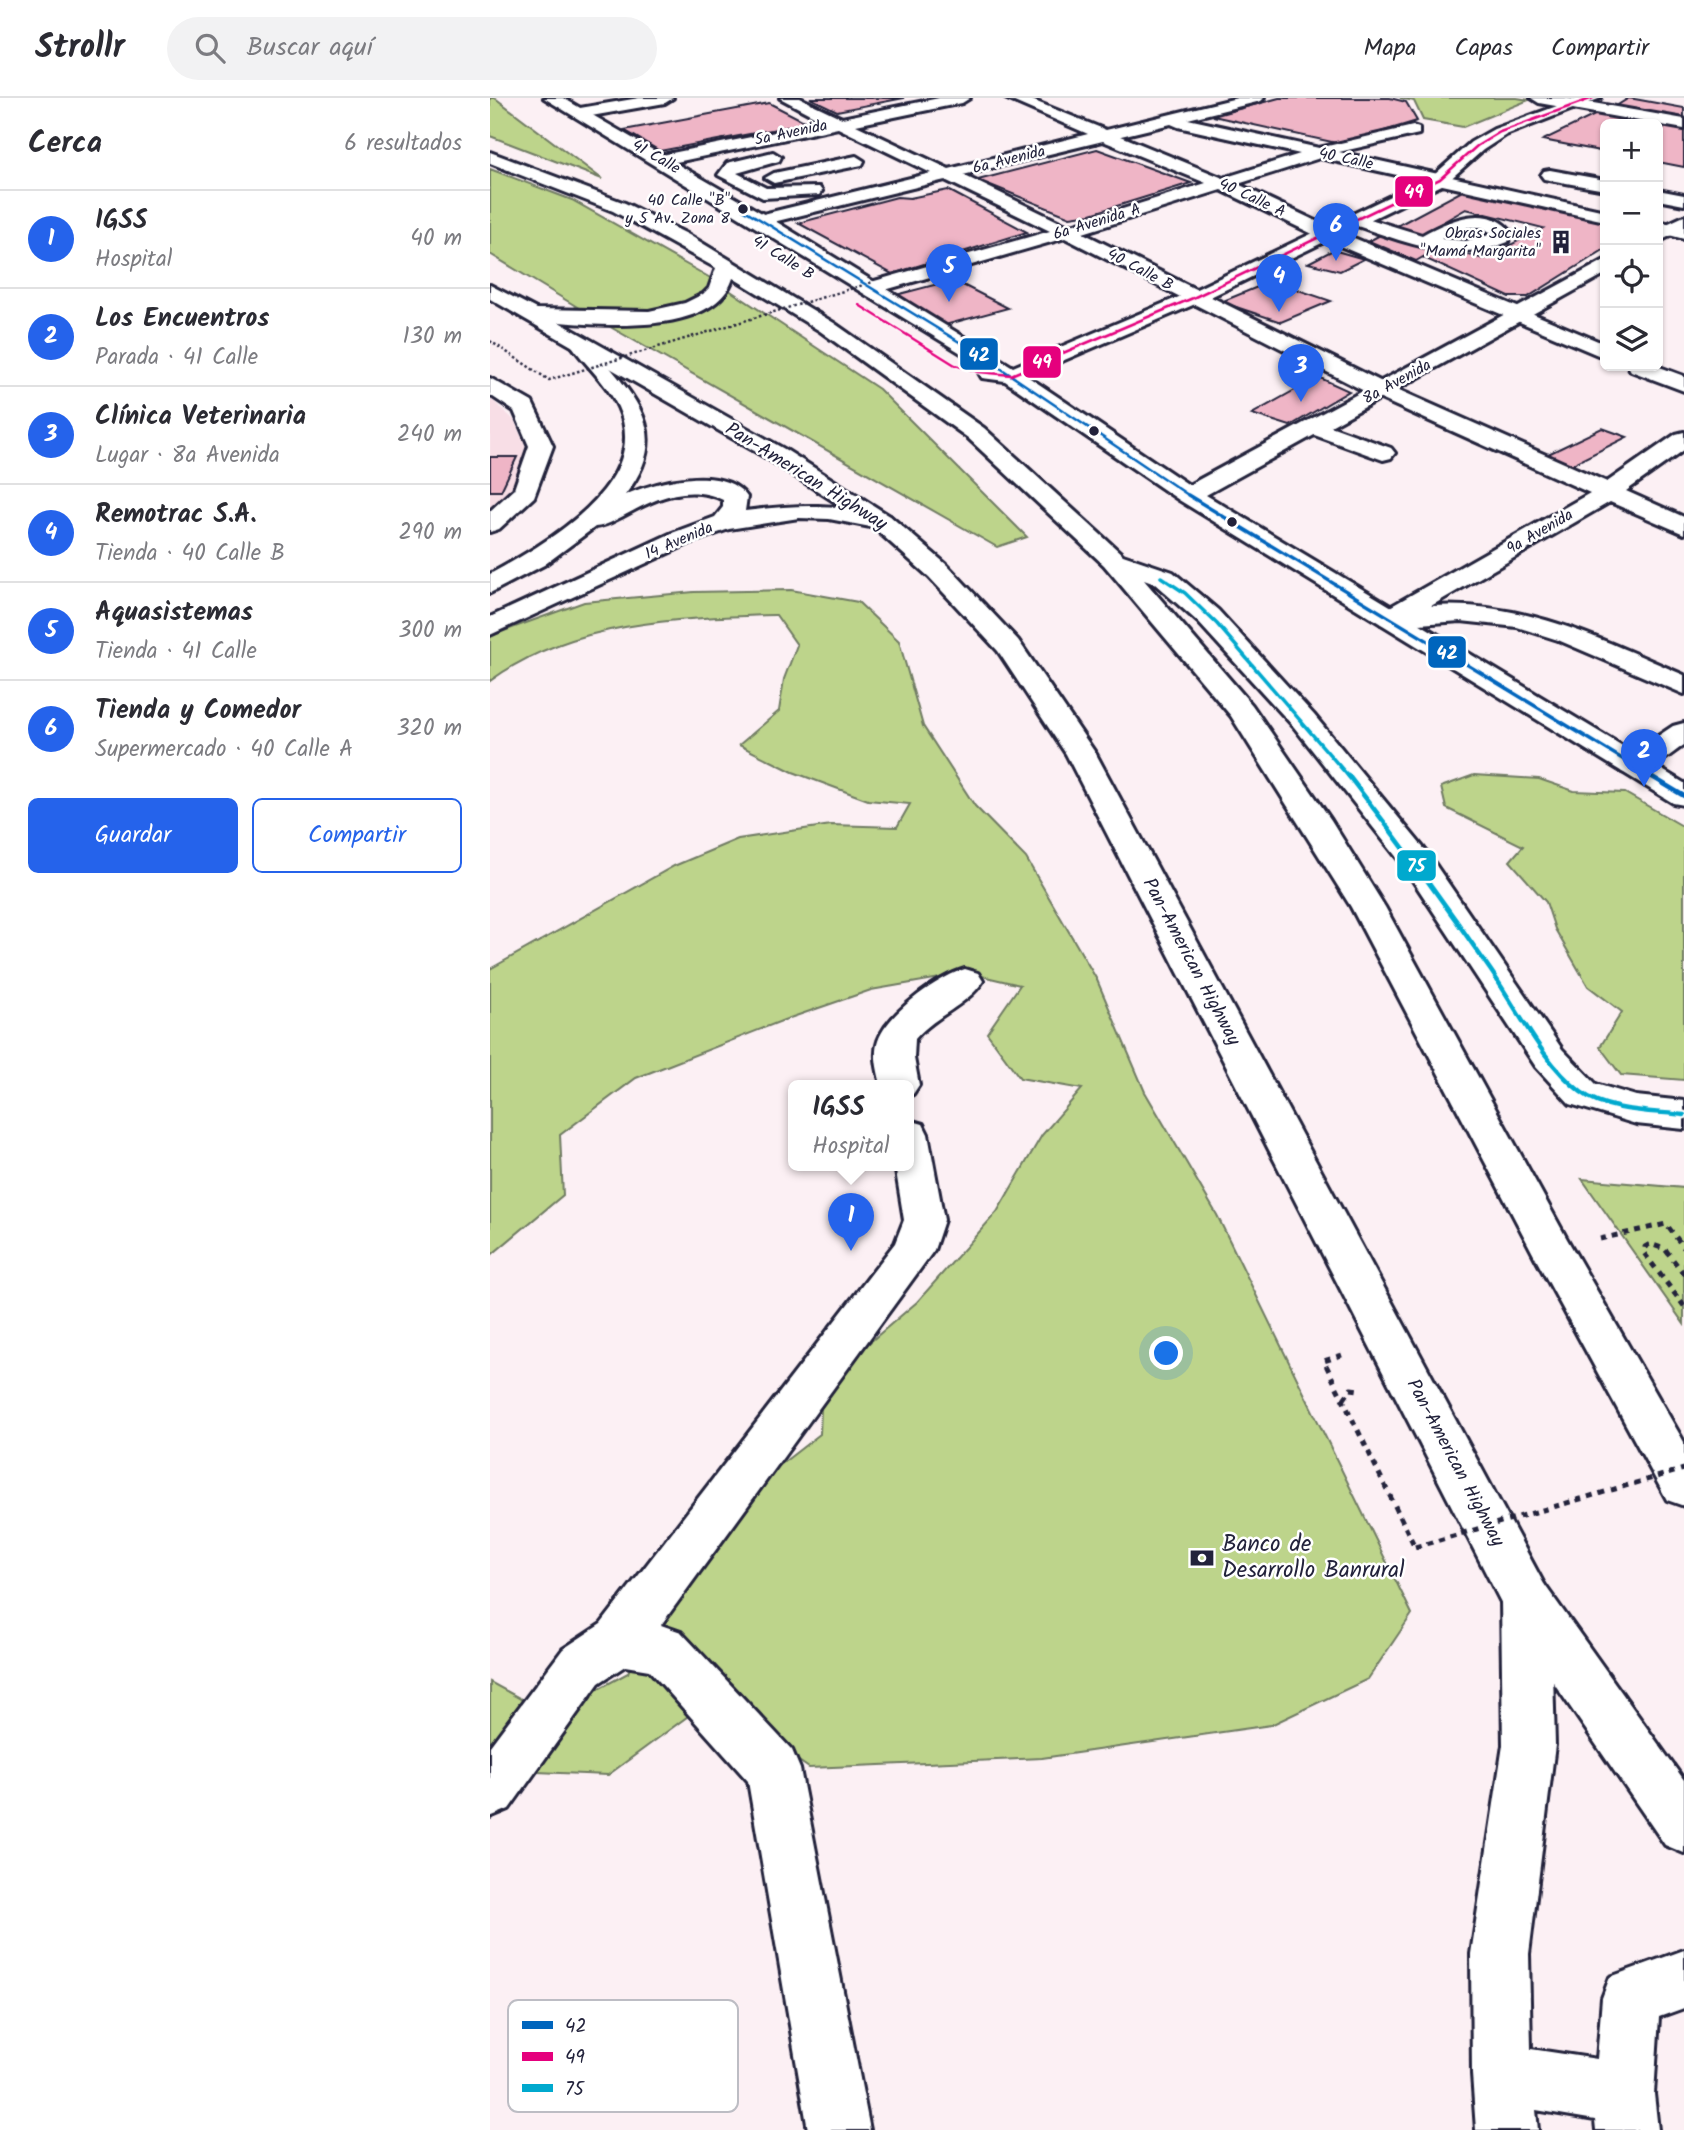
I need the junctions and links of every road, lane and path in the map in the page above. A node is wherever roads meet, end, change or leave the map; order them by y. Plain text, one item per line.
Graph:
1 (665, 98) edge
2 (788, 98) edge
3 (962, 98) edge
4 (1013, 98) edge
5 (1256, 98) edge
6 (1539, 98) edge
7 (1586, 102) edge
8 (565, 104) edge
9 (1169, 120) junction
10 (838, 124) junction
11 (1684, 124) edge
12 (1413, 131) dead end
13 (1103, 137) junction
14 (490, 142) edge
15 (793, 153) dead end
16 (490, 157) edge
17 (662, 160) junction
18 (856, 161) dead end
19 (1321, 162) junction
20 (872, 175) dead end
21 (1550, 175) dead end
22 (948, 176) junction
23 (1440, 179) junction
24 (1221, 183) junction
25 (1600, 184) edge
26 (742, 185) junction
27 (1663, 196) edge
28 (1684, 200) edge
29 (713, 202) junction
30 (619, 207) junction
31 (1600, 215) edge
32 (761, 220) junction
33 (1357, 220) junction
34 (1067, 232) junction
35 (1328, 234) junction
36 (1427, 240) dead end
37 (726, 265) junction
38 (1600, 269) edge
39 (872, 285) junction
40 (490, 291) edge
41 (839, 292) dead end
42 (1193, 298) junction
43 (529, 314) junction
44 (1520, 314) junction
45 (490, 341) edge
46 (580, 343) junction
47 (1600, 350) edge
48 (1652, 371) edge
49 (1011, 375) junction
50 (1684, 384) edge
51 (490, 385) edge
52 (1382, 391) junction
53 (1314, 427) junction
54 (1684, 439) edge
55 (1383, 453) dead end
56 (1609, 492) junction
57 (1188, 495) junction
58 (881, 521) junction
59 (724, 522) junction
60 (490, 524) edge
61 (1684, 526) edge
62 (578, 530) junction
63 (1113, 560) junction
64 (490, 585) edge
65 (1391, 618) junction
66 (490, 627) edge
67 (1684, 685) edge
68 (1684, 732) edge
69 (1633, 766) junction
70 (1682, 792) edge
71 (965, 981) dead end
72 (899, 1080) edge
73 (1684, 1115) edge
74 (914, 1163) edge
75 (1684, 1248) edge
76 (1552, 1251) junction
77 (1684, 1274) edge
78 (1684, 1306) edge
79 (1390, 1340) junction
80 (1684, 1469) edge
81 (1684, 1485) edge
82 (1526, 1600) junction
83 (618, 1641) junction
84 (490, 1790) edge
85 (1684, 1826) edge
86 (1684, 1979) edge
87 (1505, 2102) edge
88 (1625, 2112) edge
89 (839, 2130) edge

1 - 8 main road
2 - 10 main road, 40 Calle B
3 - 10 main road, 5a Avenida
4 - 13 main road, 40 Calle A
5 - 9 main road, 6a Avenida
6 - 7 main road
7 - 11 main road
7 - 23 main road
8 - 17 main road, 41 Calle
8 - 29 main road
9 - 13 main road, 6a Avenida
9 - 19 main road, 40 Calle
10 - 17 main road, 5a Avenida
10 - 22 main road, 40 Calle B
12 - 19 main road
13 - 22 main road, 6a Avenida
13 - 24 main road, 40 Calle A
14 - 30 main road
15 - 26 main road
16 - 30 main road
17 - 29 main road, 41 Calle
18 - 26 main road
19 - 23 main road, 40 Calle
19 - 24 main road, 6a Avenida A
20 - 26 main road
21 - 25 main road
22 - 32 main road, 6a Avenida
22 - 34 main road, 40 Calle B
23 - 31 main road, 40 Calle
23 - 33 main road
24 - 34 main road, 6a Avenida A
24 - 35 main road, 40 Calle A
26 - 29 main road
27 - 28 main road
29 - 32 main road, 41 Calle
30 - 37 main road
32 - 39 main road, 41 Calle
33 - 35 main road
33 - 36 main road
34 - 39 main road, 6a Avenida A
34 - 42 main road, 40 Calle B
35 - 42 main road
35 - 44 main road, 40 Calle A
37 - 43 main road
37 - 63 main road
38 - 44 main road, 8a Avenida
39 - 45 path, bridge
39 - 49 main road, 41 Calle
40 - 43 main road, Pan-American Highway
41 - 49 main road
42 - 49 main road
42 - 52 main road, 40 Calle B
43 - 46 main road, Pan-American Highway
44 - 47 main road, 40 Calle A
44 - 52 main road, 8a Avenida
46 - 58 main road, Pan-American Highway
46 - 62 main road
48 - 50 main road
49 - 57 main road, 41 Calle
51 - 60 main road
52 - 53 main road, 8a Avenida
52 - 56 main road, 40 Calle B
53 - 55 main road
53 - 57 main road, 8a Avenida
54 - 56 main road, 9a Avenida
56 - 61 main road, 40 Calle B
56 - 65 main road, 9a Avenida
57 - 65 main road, 41 Calle
58 - 59 main road, 14 Avenida
58 - 79 main road, Pan-American Highway
59 - 62 main road
59 - 66 main road, 14 Avenida
62 - 64 main road
63 - 73 main road
63 - 76 main road
65 - 67 main road
65 - 69 main road, 41 Calle
68 - 69 main road
69 - 70 main road, 41 Calle
71 - 72 main road
74 - 83 main road
75 - 76 path
76 - 81 main road
77 - 78 path
79 - 80 path, bridge
79 - 82 main road, Pan-American Highway
82 - 85 main road, Pan-American Highway
82 - 87 main road
83 - 84 main road
83 - 89 main road
86 - 88 main road
87 - 88 main road

